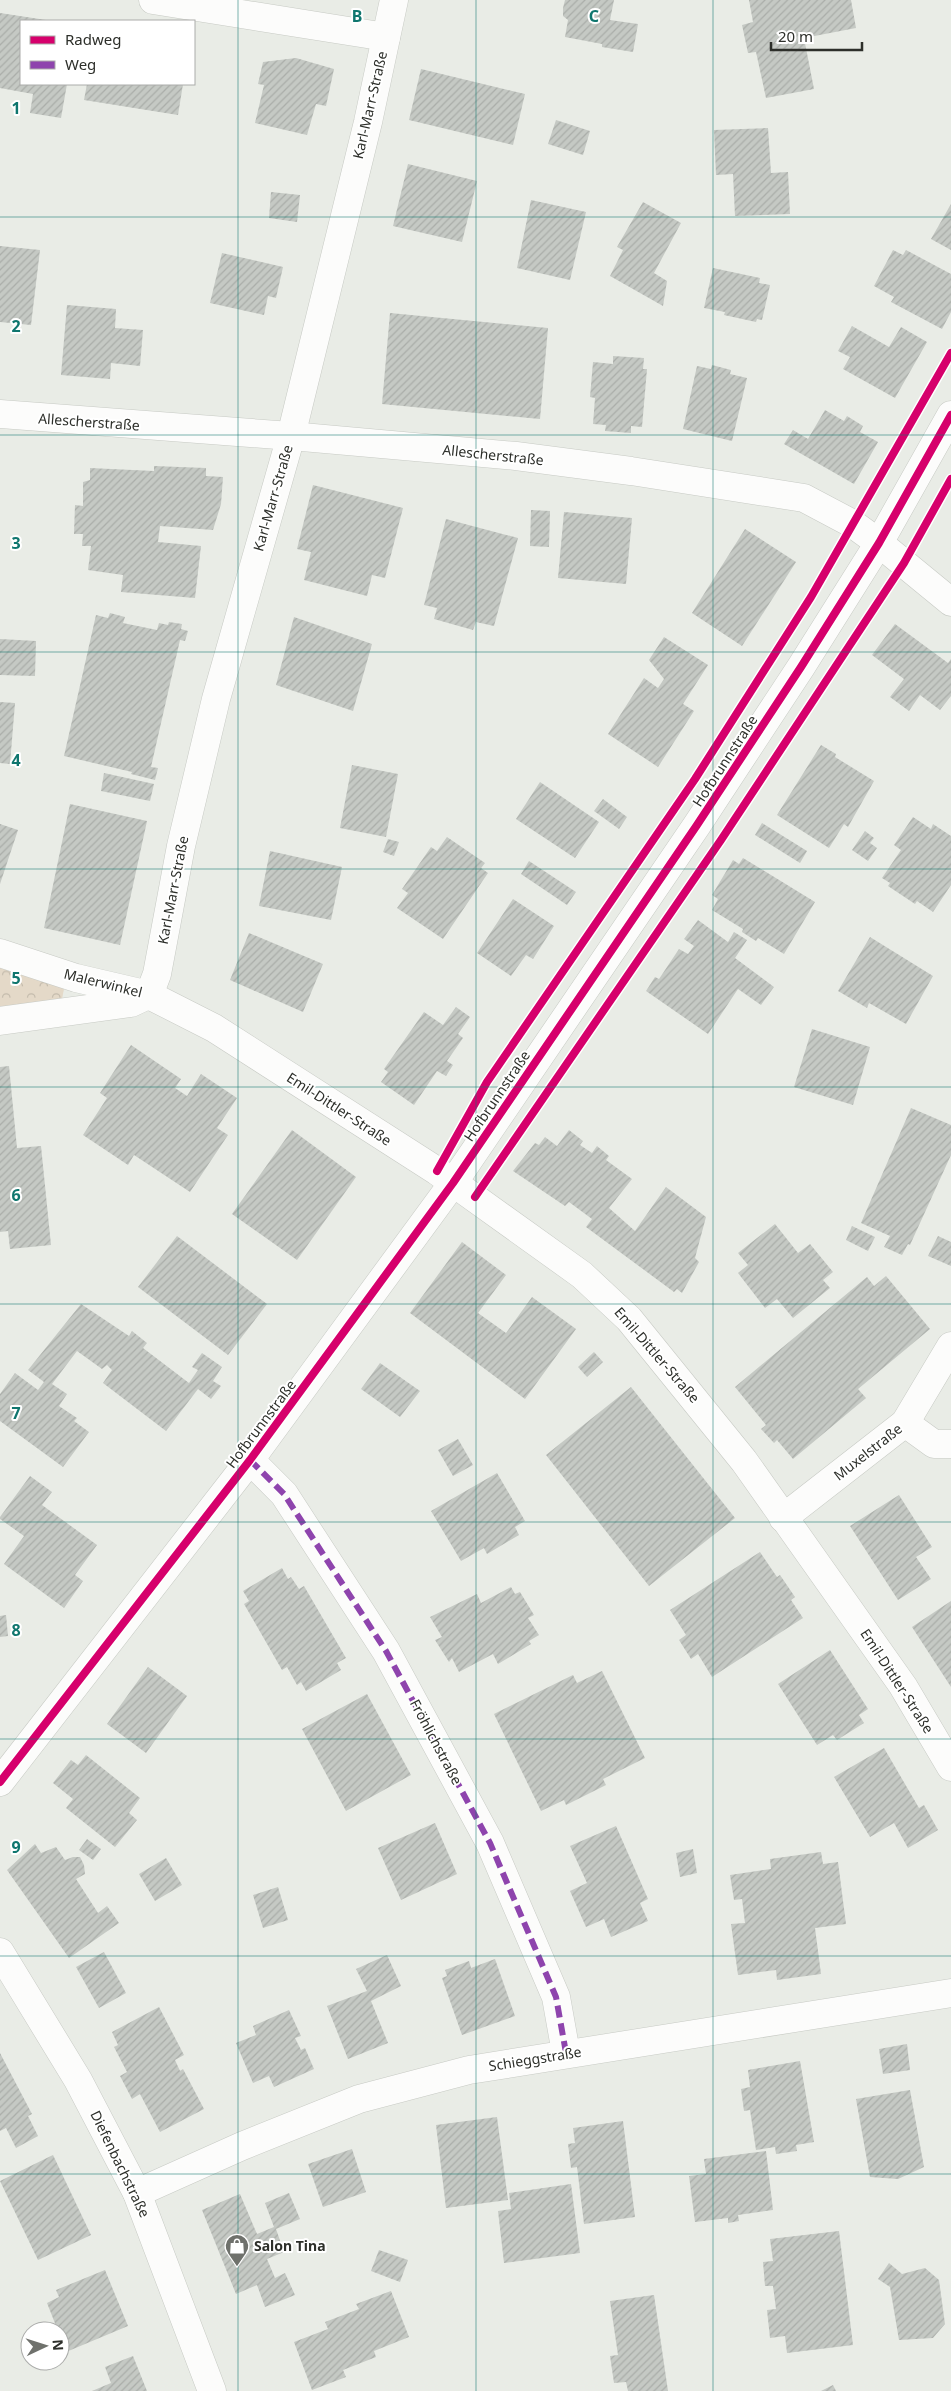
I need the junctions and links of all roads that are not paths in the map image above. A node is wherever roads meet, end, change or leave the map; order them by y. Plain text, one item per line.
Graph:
1 (153, 0) edge
2 (394, 0) edge
3 (386, 37) junction
4 (0, 414) edge
5 (951, 415) edge
6 (291, 436) junction
7 (879, 542) junction
8 (951, 602) edge
9 (0, 953) edge
10 (149, 994) junction
11 (0, 1021) edge
12 (453, 1182) junction
13 (951, 1346) edge
14 (905, 1423) junction
15 (951, 1444) edge
16 (250, 1460) junction
17 (783, 1518) junction
18 (951, 1767) edge
19 (0, 1782) edge
20 (0, 1952) edge
21 (951, 1993) edge
22 (566, 2053) junction
23 (137, 2193) junction
24 (212, 2391) edge

1 - 3 street
2 - 3 street, Karl-Marr-Straße
3 - 6 street, Karl-Marr-Straße
4 - 6 street, Allescherstraße
5 - 7 street, Hofbrunnstraße
6 - 7 street, Allescherstraße
6 - 10 street, Karl-Marr-Straße
7 - 8 street, Allescherstraße
7 - 12 street, Hofbrunnstraße
9 - 10 street, Malerwinkel
10 - 11 street, Malerwinkel
10 - 12 street, Emil-Dittler-Straße
12 - 16 street, Hofbrunnstraße
12 - 17 street, Emil-Dittler-Straße
13 - 14 street, Muxelstraße
14 - 15 street
14 - 17 street, Muxelstraße
16 - 19 street, Hofbrunnstraße
16 - 22 street, Fröhlichstraße
17 - 18 street, Emil-Dittler-Straße
20 - 23 street, Diefenbachstraße
21 - 22 street, Schieggstraße
22 - 23 street, Schieggstraße
23 - 24 street, Diefenbachstraße

